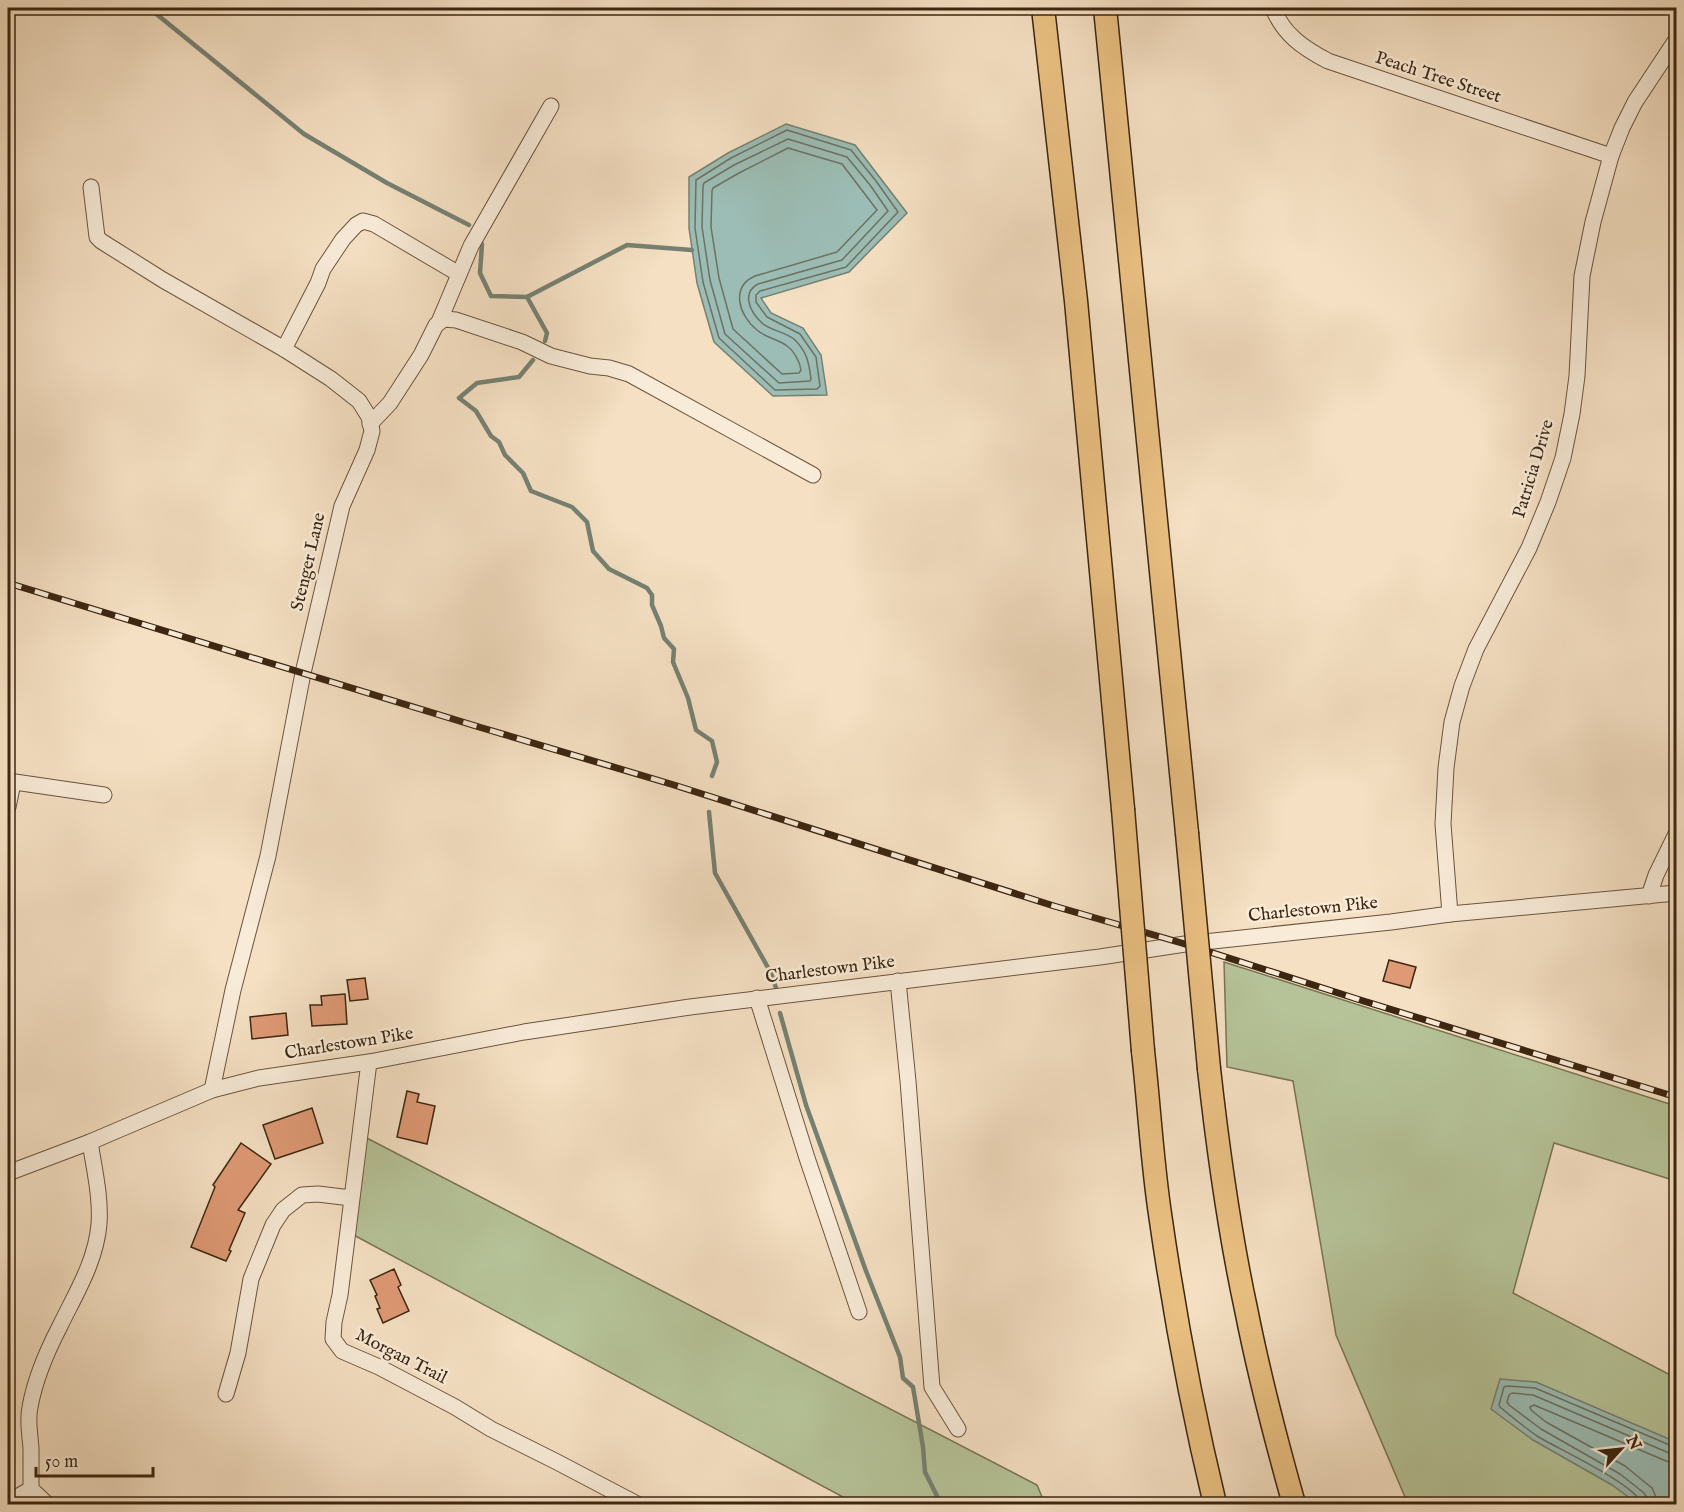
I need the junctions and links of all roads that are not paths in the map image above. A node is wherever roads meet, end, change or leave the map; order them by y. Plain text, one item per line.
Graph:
1 (1043, 8) edge
2 (1105, 8) edge
3 (1273, 8) edge
4 (1677, 40) edge
5 (551, 106) dead end
6 (1611, 156) junction
7 (91, 187) dead end
8 (459, 274) junction
9 (439, 322) junction
10 (284, 349) junction
11 (370, 424) junction
12 (813, 475) dead end
13 (10, 782) edge
14 (104, 795) dead end
15 (8, 807) edge
16 (1677, 834) edge
17 (1677, 893) edge
18 (1649, 896) junction
19 (1450, 914) junction
20 (898, 981) junction
21 (757, 998) junction
22 (369, 1062) junction
23 (212, 1090) junction
24 (90, 1142) junction
25 (8, 1173) edge
26 (351, 1198) junction
27 (859, 1311) dead end
28 (226, 1394) dead end
29 (958, 1429) dead end
30 (31, 1489) junction
31 (8, 1502) edge
32 (46, 1504) edge
33 (637, 1504) edge
34 (1215, 1504) edge
35 (1294, 1504) edge

1 - 34 highway, bridge
2 - 35 highway, bridge
3 - 6 street, Peach Tree Street
4 - 6 street, Patricia Drive
5 - 8 street
6 - 19 street, Patricia Drive
7 - 10 street
8 - 9 street
8 - 10 street
9 - 11 street
9 - 12 street
10 - 11 street
11 - 23 street, Stenger Lane
13 - 14 street
13 - 15 street
16 - 18 street
17 - 18 street, Charlestown Pike
18 - 19 street, Charlestown Pike
19 - 20 street, Charlestown Pike
20 - 21 street, Charlestown Pike
20 - 29 street
21 - 22 street, Charlestown Pike
21 - 27 street
22 - 23 street, Charlestown Pike
22 - 26 street, Morgan Trail
23 - 24 street, Charlestown Pike
24 - 25 street, Charlestown Pike
24 - 30 street
26 - 28 street
26 - 33 street, Morgan Trail
30 - 31 street
30 - 32 street

